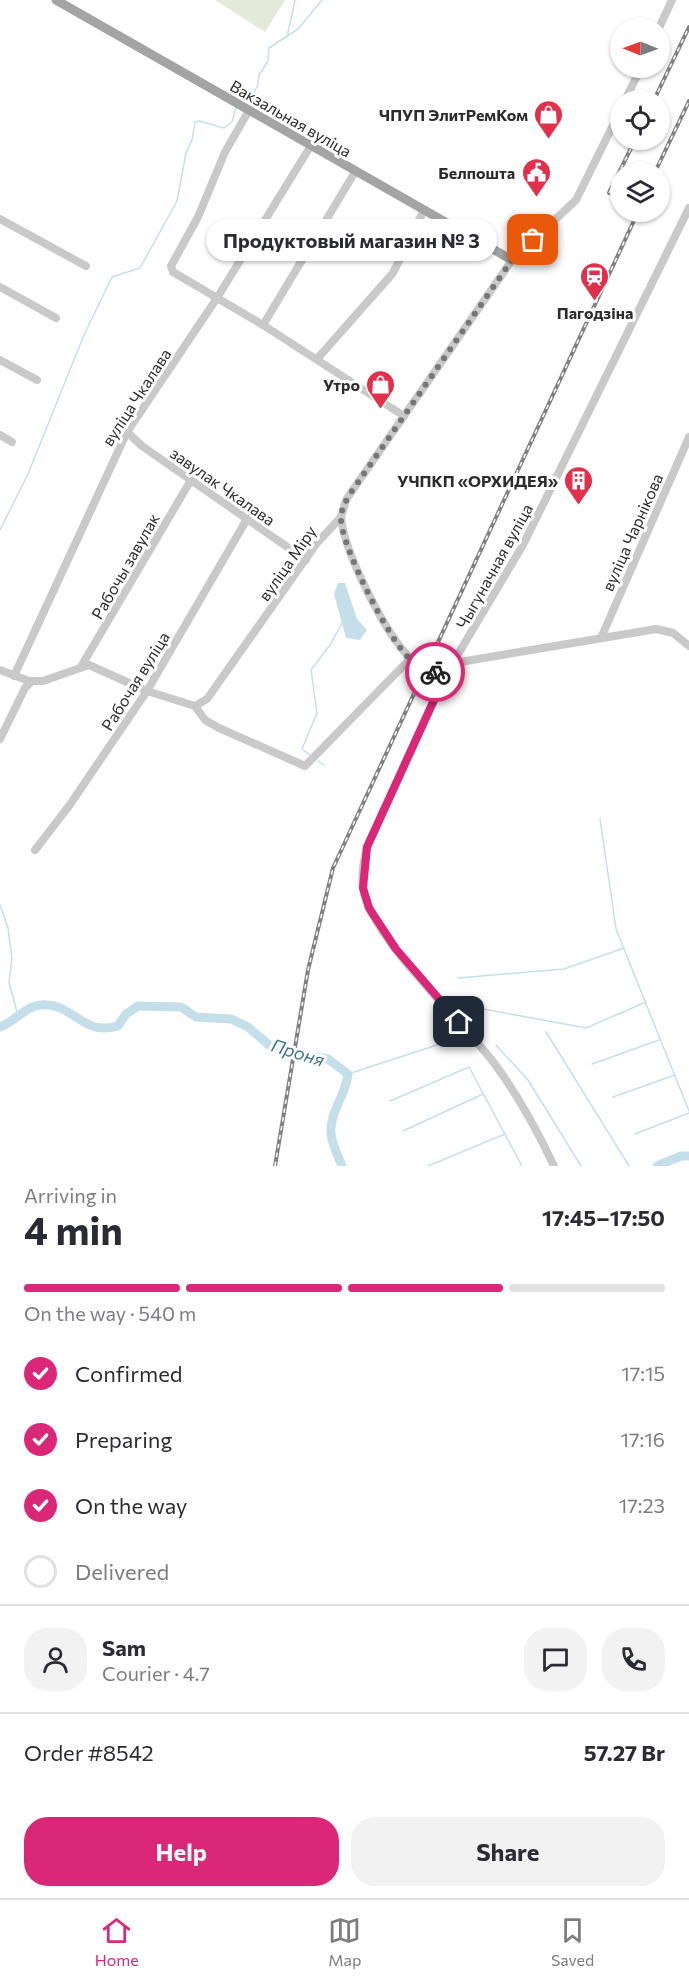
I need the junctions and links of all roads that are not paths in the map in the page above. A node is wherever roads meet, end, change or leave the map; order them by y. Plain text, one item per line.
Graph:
1 (56, 0) edge
2 (672, 0) edge
3 (664, 18) edge
4 (248, 112) junction
5 (610, 131) edge
6 (310, 147) junction
7 (355, 172) junction
8 (689, 208) edge
9 (423, 212) junction
10 (0, 219) edge
11 (512, 260) junction
12 (86, 266) dead end
13 (0, 287) edge
14 (217, 298) junction
15 (56, 318) dead end
16 (263, 325) junction
17 (317, 359) junction
18 (0, 360) edge
19 (37, 380) dead end
20 (404, 416) junction
21 (127, 432) junction
22 (0, 435) edge
23 (689, 437) edge
24 (12, 442) dead end
25 (190, 480) junction
26 (341, 517) junction
27 (247, 519) junction
28 (306, 560) junction
29 (601, 638) junction
30 (689, 646) edge
31 (410, 658) junction
32 (454, 663) junction
33 (82, 665) junction
34 (0, 670) edge
35 (14, 676) junction
36 (445, 676) junction
37 (32, 681) junction
38 (147, 691) junction
39 (195, 706) junction
40 (0, 739) edge
41 (35, 850) dead end
42 (554, 1166) edge

1 - 4 main road, Вакзальная вуліца
2 - 3 street
4 - 6 main road, Вакзальная вуліца
4 - 14 street
5 - 11 street, вуліца Міру
6 - 7 main road, Вакзальная вуліца
6 - 14 street, вуліца Чкалава
7 - 9 main road, Вакзальная вуліца
7 - 16 street
8 - 32 street, Чыгуначная вуліца
9 - 11 main road, Вакзальная вуліца
9 - 17 street
10 - 12 street
11 - 20 street, вуліца Міру
13 - 15 street
14 - 16 street
14 - 21 street, вуліца Чкалава
16 - 17 street
17 - 20 street
18 - 19 street
20 - 26 street, вуліца Міру
21 - 25 street, завулак Чкалава
21 - 35 street, вуліца Чкалава
22 - 24 street
23 - 29 street, вуліца Чарнікова
25 - 27 street, завулак Чкалава
25 - 33 street, Рабочы завулак
26 - 28 street, вуліца Міру
26 - 31 street
27 - 28 street, завулак Чкалава
27 - 38 street, Рабочая вуліца
28 - 39 street, вуліца Міру
29 - 30 street
29 - 32 street
31 - 36 street
31 - 39 street
32 - 36 street, Чыгуначная вуліца
33 - 37 street
33 - 38 street
34 - 35 street
35 - 37 street
36 - 42 street, Чыгуначная вуліца
37 - 40 street
38 - 39 street
38 - 41 street, Рабочая вуліца

